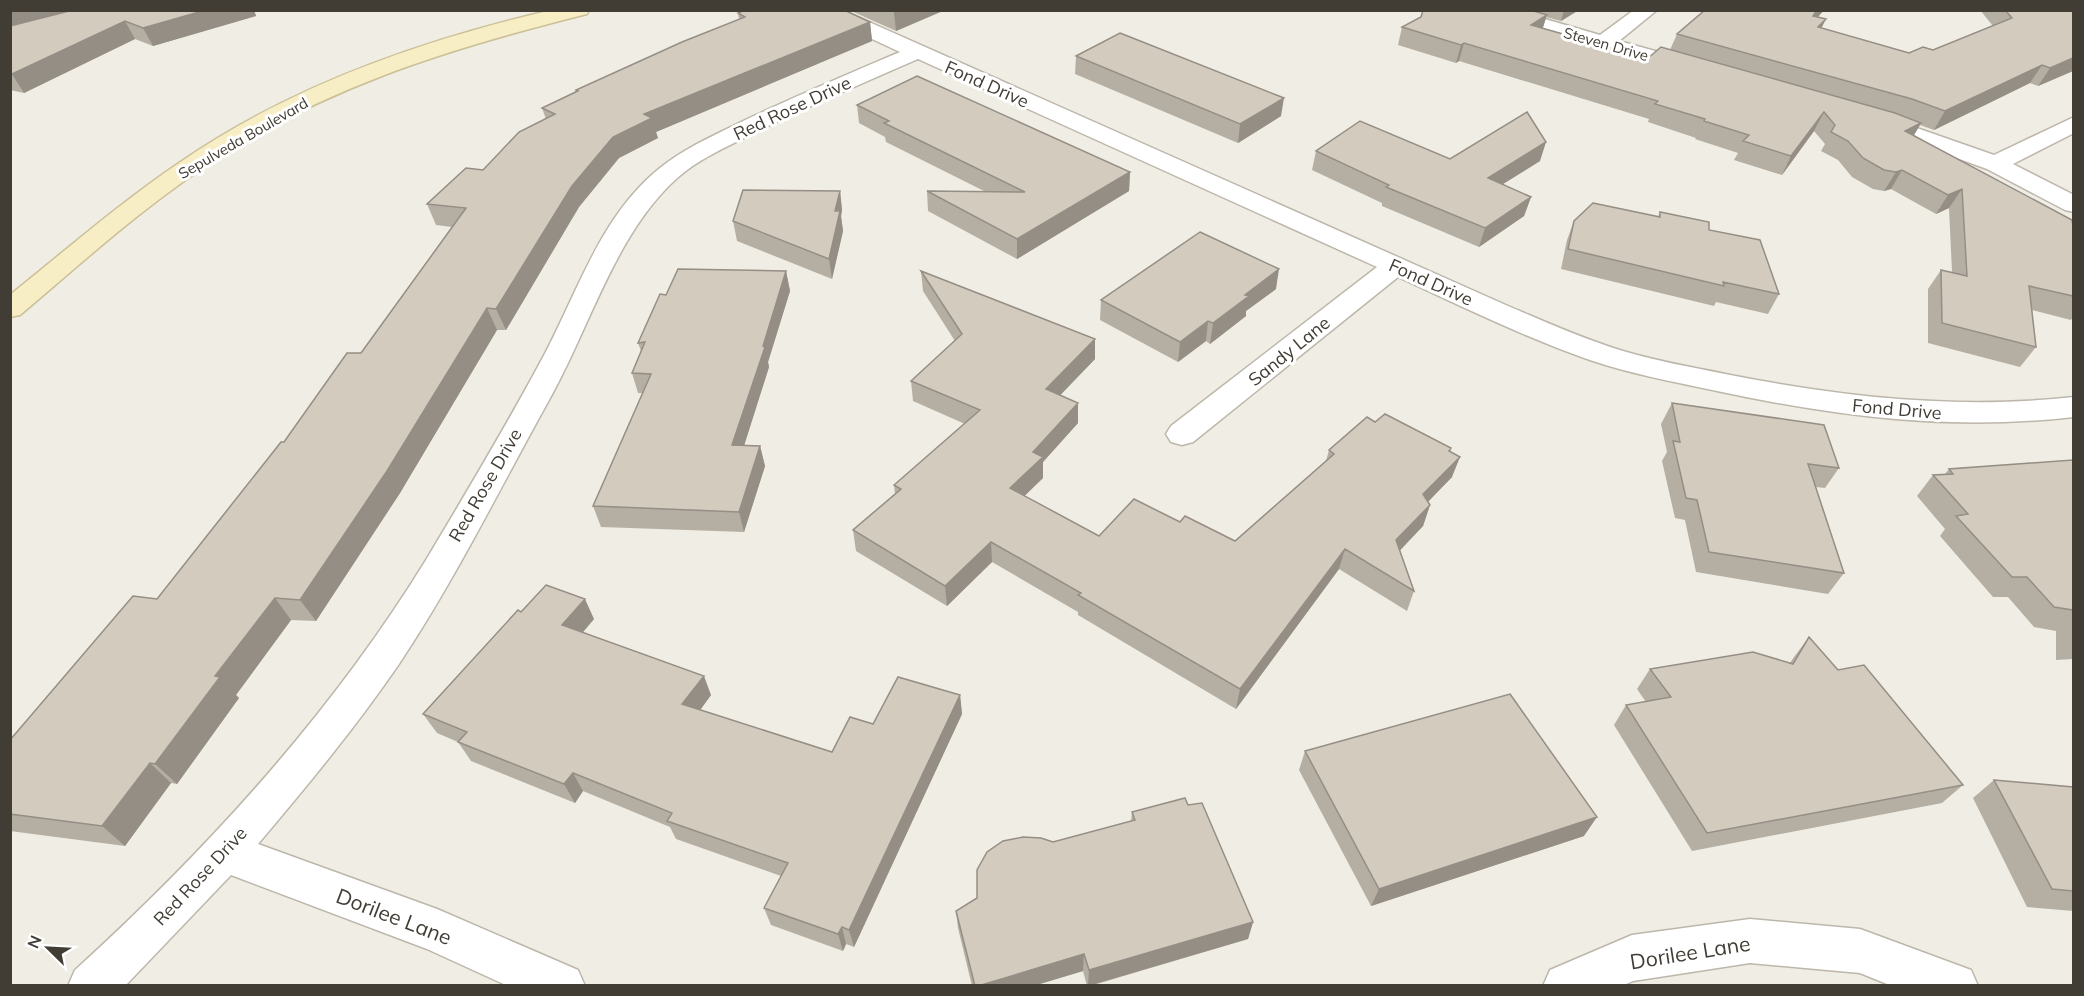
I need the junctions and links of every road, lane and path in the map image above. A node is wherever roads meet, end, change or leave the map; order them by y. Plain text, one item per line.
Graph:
1 (580, 10) edge
2 (825, 10) edge
3 (1491, 10) edge
4 (1648, 10) edge
5 (1602, 43) junction
6 (917, 52) junction
7 (1715, 75) edge
8 (1850, 114) edge
9 (2073, 124) edge
10 (1995, 164) junction
11 (2073, 205) edge
12 (1395, 266) junction
13 (10, 309) edge
14 (2073, 407) edge
15 (1182, 434) dead end
16 (224, 852) junction
17 (91, 986) edge
18 (561, 986) edge
19 (1566, 986) edge
20 (1955, 986) edge

1 - 13 main road, Sepulveda Boulevard
2 - 6 street, Fond Drive
3 - 5 street, Steven Drive
4 - 5 street
5 - 7 street, Steven Drive
6 - 12 street, Fond Drive
6 - 16 street, Red Rose Drive
8 - 10 street
9 - 10 street
10 - 11 street
12 - 14 street, Fond Drive
12 - 15 street, Sandy Lane
16 - 17 street, Red Rose Drive
16 - 18 street, Dorilee Lane
19 - 20 street, Dorilee Lane

